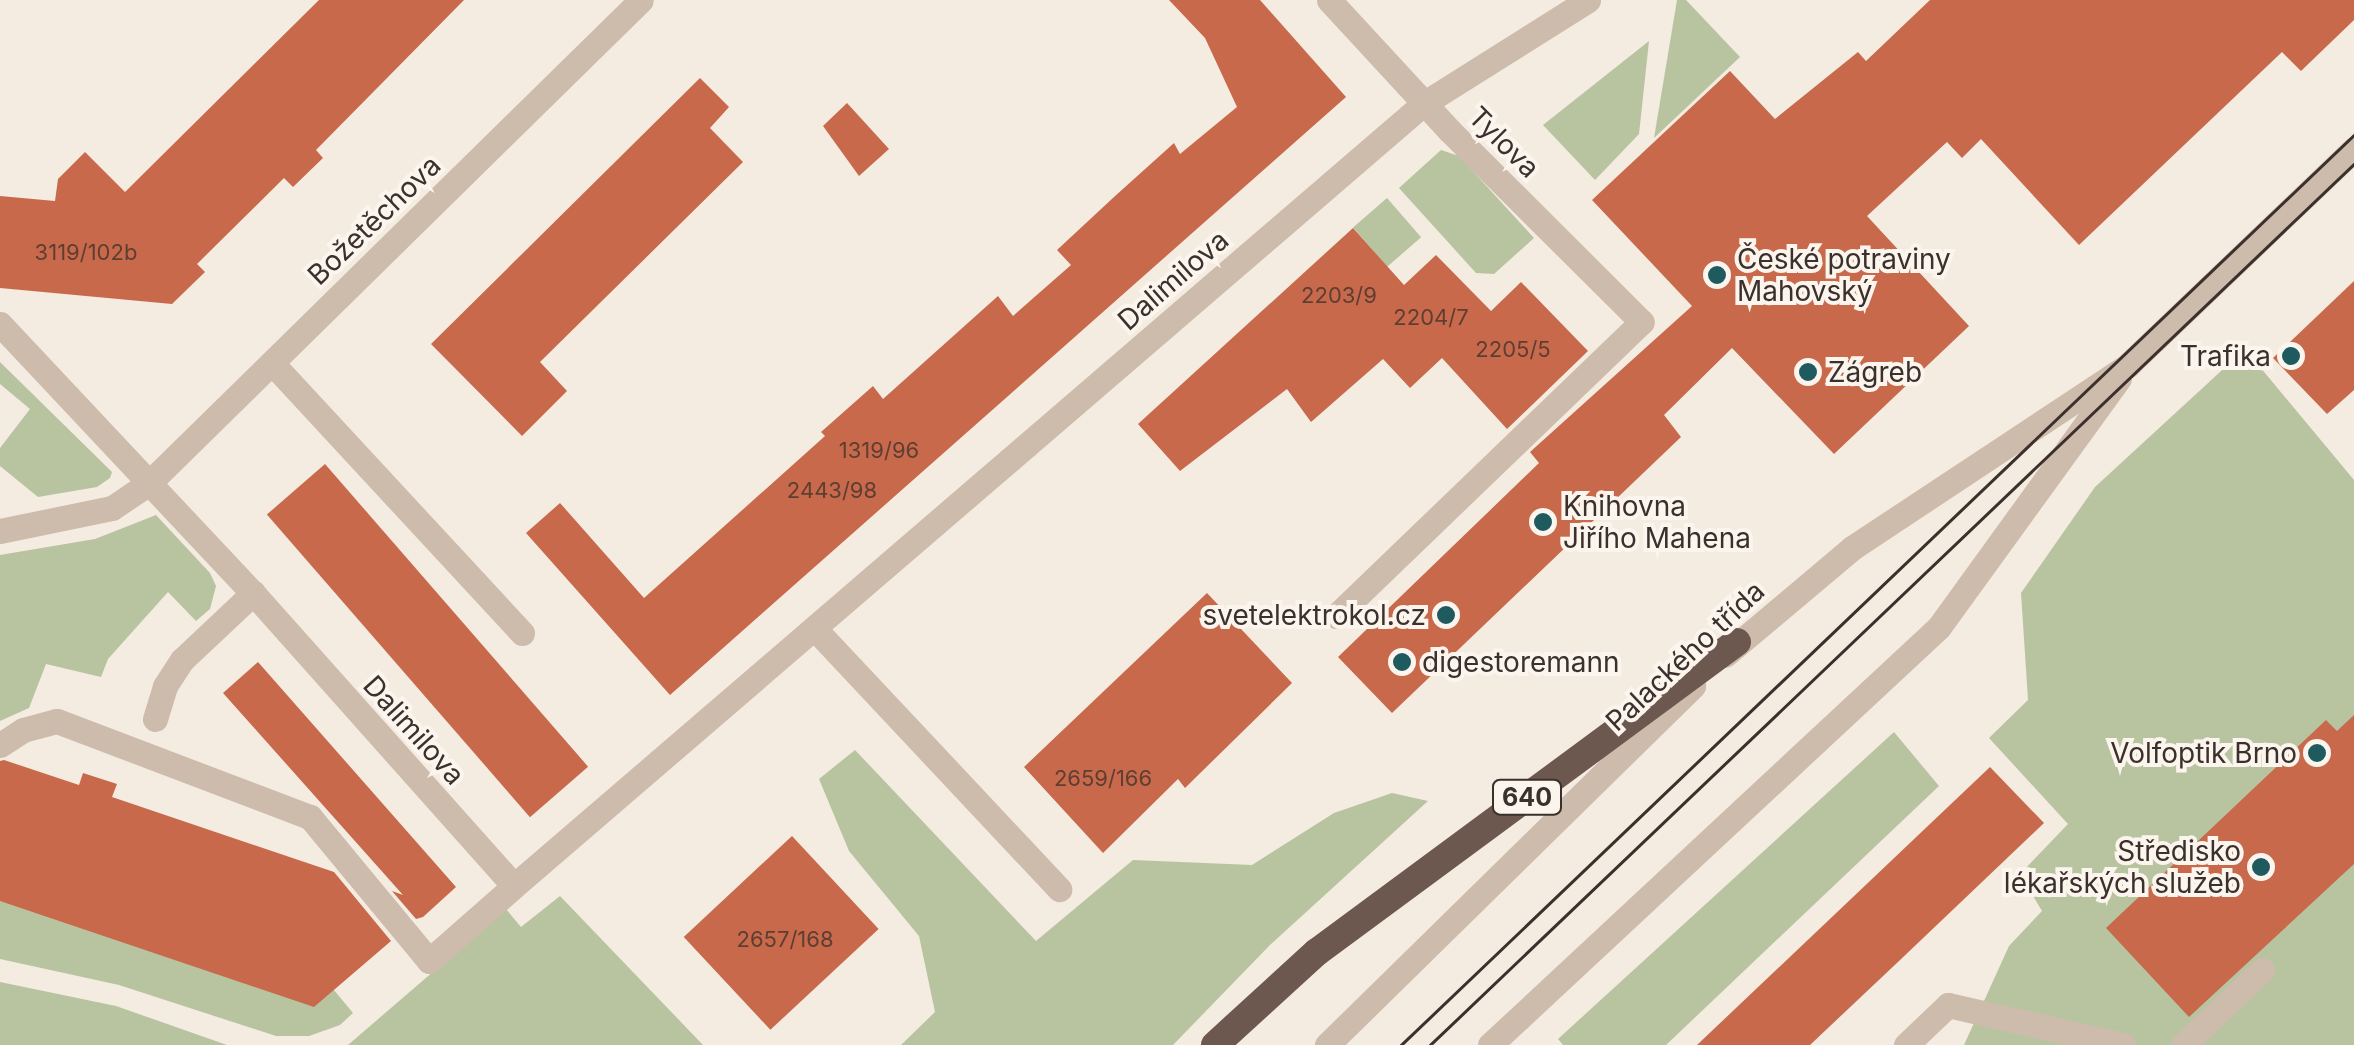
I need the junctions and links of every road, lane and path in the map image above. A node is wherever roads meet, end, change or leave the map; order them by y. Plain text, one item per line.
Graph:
1 (642, 0) edge
2 (1329, 0) edge
3 (1588, 0) edge
4 (1423, 104) junction
5 (2354, 149) edge
6 (0, 324) edge
7 (272, 363) junction
8 (2128, 366) junction
9 (149, 483) junction
10 (0, 531) edge
11 (253, 593) junction
12 (1336, 616) dead end
13 (815, 630) junction
14 (522, 633) dead end
15 (1738, 642) junction
16 (155, 719) dead end
17 (0, 745) edge
18 (514, 886) junction
19 (1059, 889) dead end
20 (2262, 970) dead end
21 (1215, 1045) edge
22 (1327, 1045) edge
23 (1490, 1045) edge
24 (1906, 1045) edge
25 (2123, 1045) edge
26 (2183, 1045) edge

1 - 7 street, Božetěchova
2 - 4 street, Tylova
3 - 4 street, Dalimilova
4 - 12 street, Tylova
4 - 13 street, Dalimilova
5 - 8 street, Palackého třída
6 - 9 street, Dalimilova
7 - 9 street, Božetěchova
7 - 14 street
8 - 15 street, Palackého třída
8 - 23 street, Palackého třída
9 - 10 street, Božetěchova
9 - 11 street, Dalimilova
11 - 16 street
11 - 18 street, Dalimilova
13 - 18 street, Dalimilova
13 - 19 street
15 - 21 highway, 640
15 - 22 street, Palackého třída
17 - 18 street
20 - 26 street
24 - 25 street

